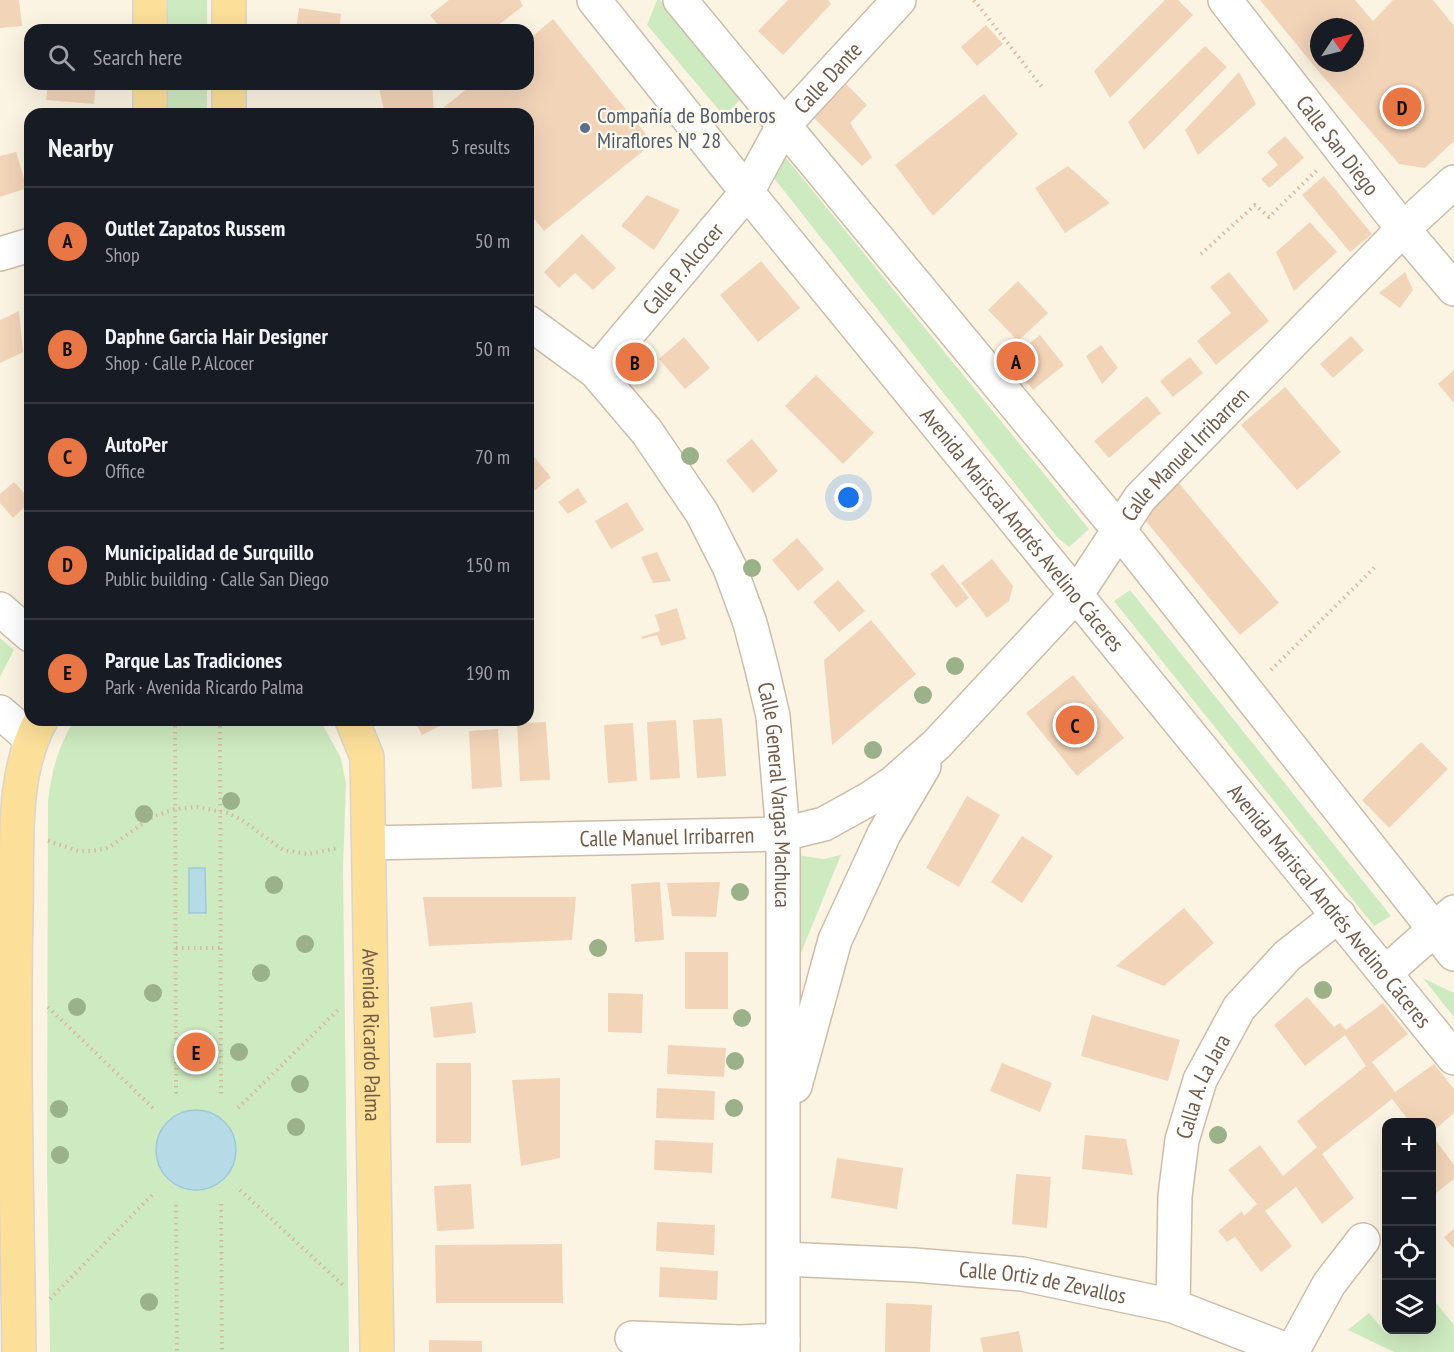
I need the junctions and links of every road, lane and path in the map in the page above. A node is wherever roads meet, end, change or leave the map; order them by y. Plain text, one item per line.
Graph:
1 (150, 0) edge
2 (229, 0) edge
3 (680, 0) edge
4 (899, 0) edge
5 (974, 0) edge
6 (1225, 0) edge
7 (605, 5) edge
8 (150, 24) edge
9 (229, 24) edge
10 (1042, 87) dead end
11 (150, 90) edge
12 (229, 90) edge
13 (150, 108) edge
14 (229, 108) edge
15 (783, 126) junction
16 (1340, 148) junction
17 (1454, 182) edge
18 (747, 192) junction
19 (1403, 228) junction
20 (24, 247) edge
21 (0, 254) edge
22 (1201, 254) dead end
23 (1454, 289) edge
24 (534, 326) edge
25 (596, 372) junction
26 (1119, 530) junction
27 (1375, 567) dead end
28 (1076, 595) junction
29 (0, 609) edge
30 (24, 630) edge
31 (1247, 693) junction
32 (0, 712) edge
33 (24, 723) edge
34 (175, 726) edge
35 (220, 726) edge
36 (354, 726) edge
37 (36, 729) edge
38 (937, 744) junction
39 (175, 809) junction
40 (220, 811) junction
41 (783, 834) junction
42 (369, 843) junction
43 (9, 845) edge
44 (1339, 915) junction
45 (1447, 932) edge
46 (176, 948) junction
47 (221, 948) junction
48 (15, 971) junction
49 (1385, 973) junction
50 (339, 1008) dead end
51 (1454, 1058) edge
52 (176, 1094) dead end
53 (221, 1096) dead end
54 (238, 1108) dead end
55 (154, 1109) dead end
56 (784, 1126) junction
57 (240, 1190) dead end
58 (155, 1192) dead end
59 (221, 1204) dead end
60 (176, 1205) dead end
61 (1363, 1240) dead end
62 (784, 1259) junction
63 (1173, 1306) junction
64 (376, 1320) junction
65 (632, 1338) dead end
66 (19, 1342) edge
67 (783, 1346) edge
68 (177, 1352) edge
69 (222, 1352) edge
70 (377, 1352) edge
71 (1292, 1352) edge

1 - 8 main road
2 - 9 main road
3 - 15 street
4 - 15 street, Calle Dante
5 - 10 path
6 - 16 street, Calle San Diego
7 - 18 street, Avenida Mariscal Andrés Avelino Cáceres
11 - 13 main road
12 - 14 main road
15 - 18 street, Calle Dante
15 - 26 street
16 - 19 street, Calle San Diego
16 - 22 path
17 - 19 street, Calle Manuel Irribarren
18 - 25 street, Calle P. Alcocer
18 - 28 street, Avenida Mariscal Andrés Avelino Cáceres
19 - 23 street, Calle San Diego
19 - 26 street, Calle Manuel Irribarren
20 - 21 street
24 - 25 street, Calle General Vargas Machuca
25 - 41 street, Calle General Vargas Machuca
26 - 28 street, Calle Manuel Irribarren
26 - 31 street
27 - 31 path
28 - 38 street, Calle Manuel Irribarren
28 - 44 street, Avenida Mariscal Andrés Avelino Cáceres
29 - 30 street
31 - 45 street
32 - 33 street
34 - 39 path
35 - 40 path
36 - 42 main road, Avenida Ricardo Palma
37 - 43 main road
38 - 41 street, Calle Manuel Irribarren
38 - 56 street, Calle Manuel Irribarren
39 - 40 path
39 - 43 path
39 - 46 path
40 - 42 path
40 - 47 path
41 - 42 street, Calle Manuel Irribarren
41 - 56 street, Calle General Vargas Machuca
42 - 64 main road, Avenida Ricardo Palma
43 - 48 main road
44 - 49 street, Avenida Mariscal Andrés Avelino Cáceres
44 - 63 street, Calla A. La Jara
45 - 49 street
46 - 47 path
46 - 52 path
47 - 53 path
48 - 55 path
48 - 66 main road
49 - 51 street, Avenida Mariscal Andrés Avelino Cáceres
50 - 54 path
56 - 62 street, Calle General Vargas Machuca
57 - 64 path
58 - 66 path
59 - 69 path
60 - 68 path
61 - 71 street
62 - 63 street, Calle Ortiz de Zevallos
62 - 67 street, Calle General Vargas Machuca
63 - 71 street, Calle Ortiz de Zevallos
64 - 70 main road, Avenida Ricardo Palma
65 - 67 street

